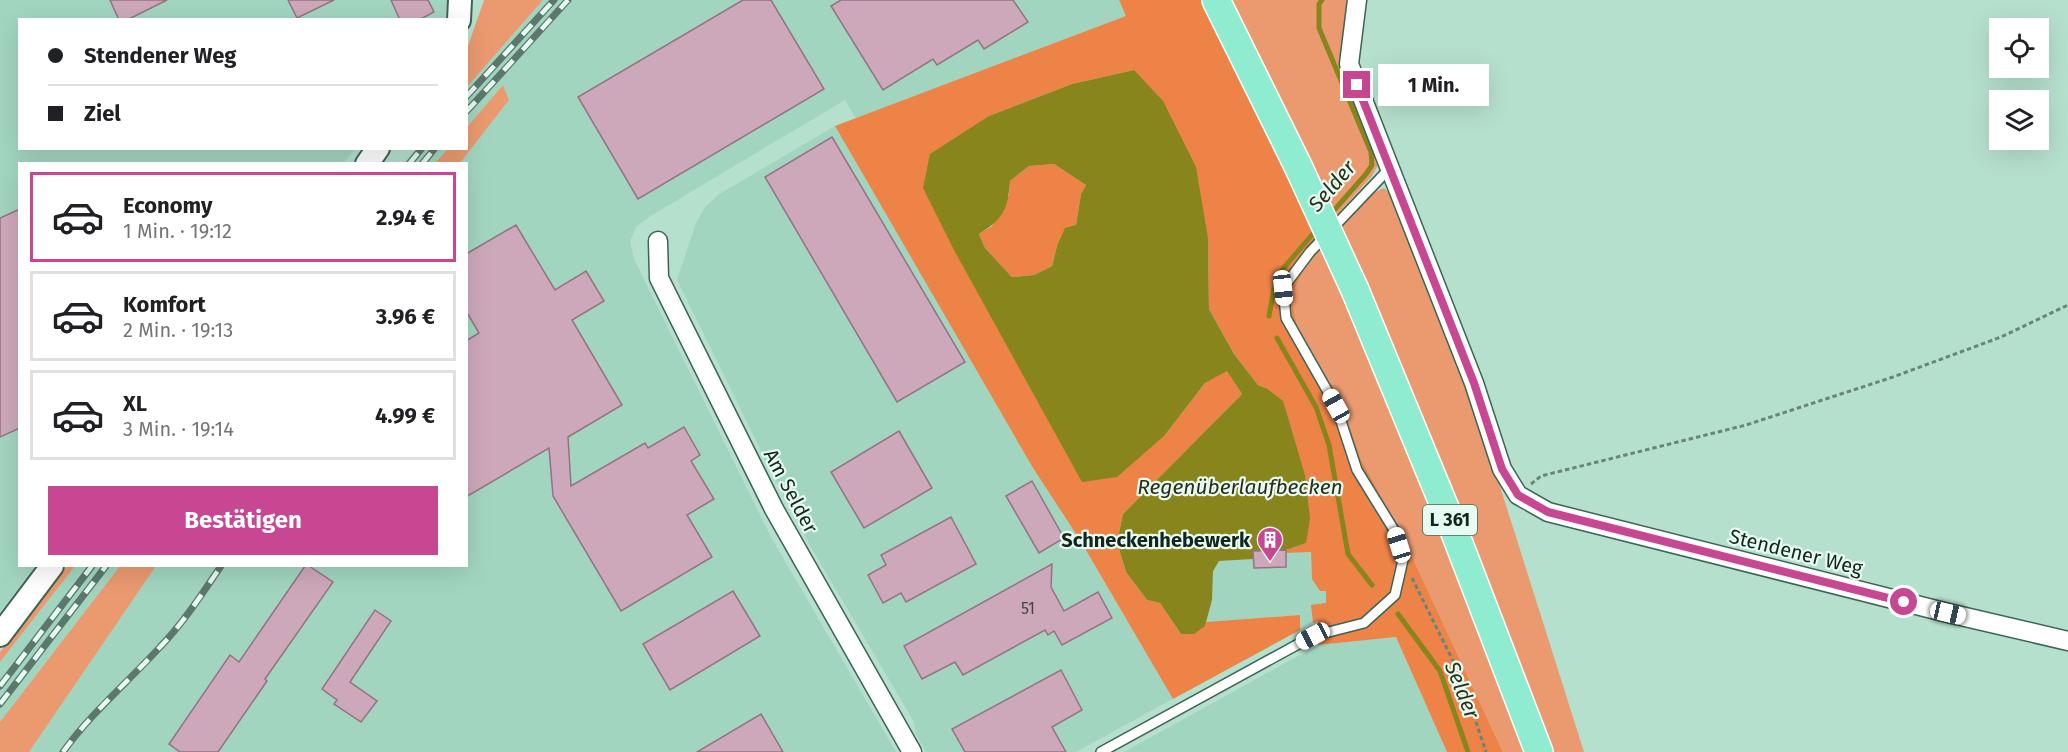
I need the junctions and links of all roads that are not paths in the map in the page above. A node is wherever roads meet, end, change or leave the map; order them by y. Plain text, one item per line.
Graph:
1 (460, 0) edge
2 (1216, 0) edge
3 (1357, 0) edge
4 (459, 18) edge
5 (1389, 169) junction
6 (658, 241) dead end
7 (51, 567) edge
8 (0, 635) edge
9 (2068, 641) edge
10 (912, 752) edge
11 (1101, 752) edge
12 (1539, 752) edge

1 - 4 street
2 - 12 main road, L 361, bridge
3 - 5 street
5 - 9 street, Stendener Weg
5 - 11 lane
6 - 10 street, Am Selder
7 - 8 street

